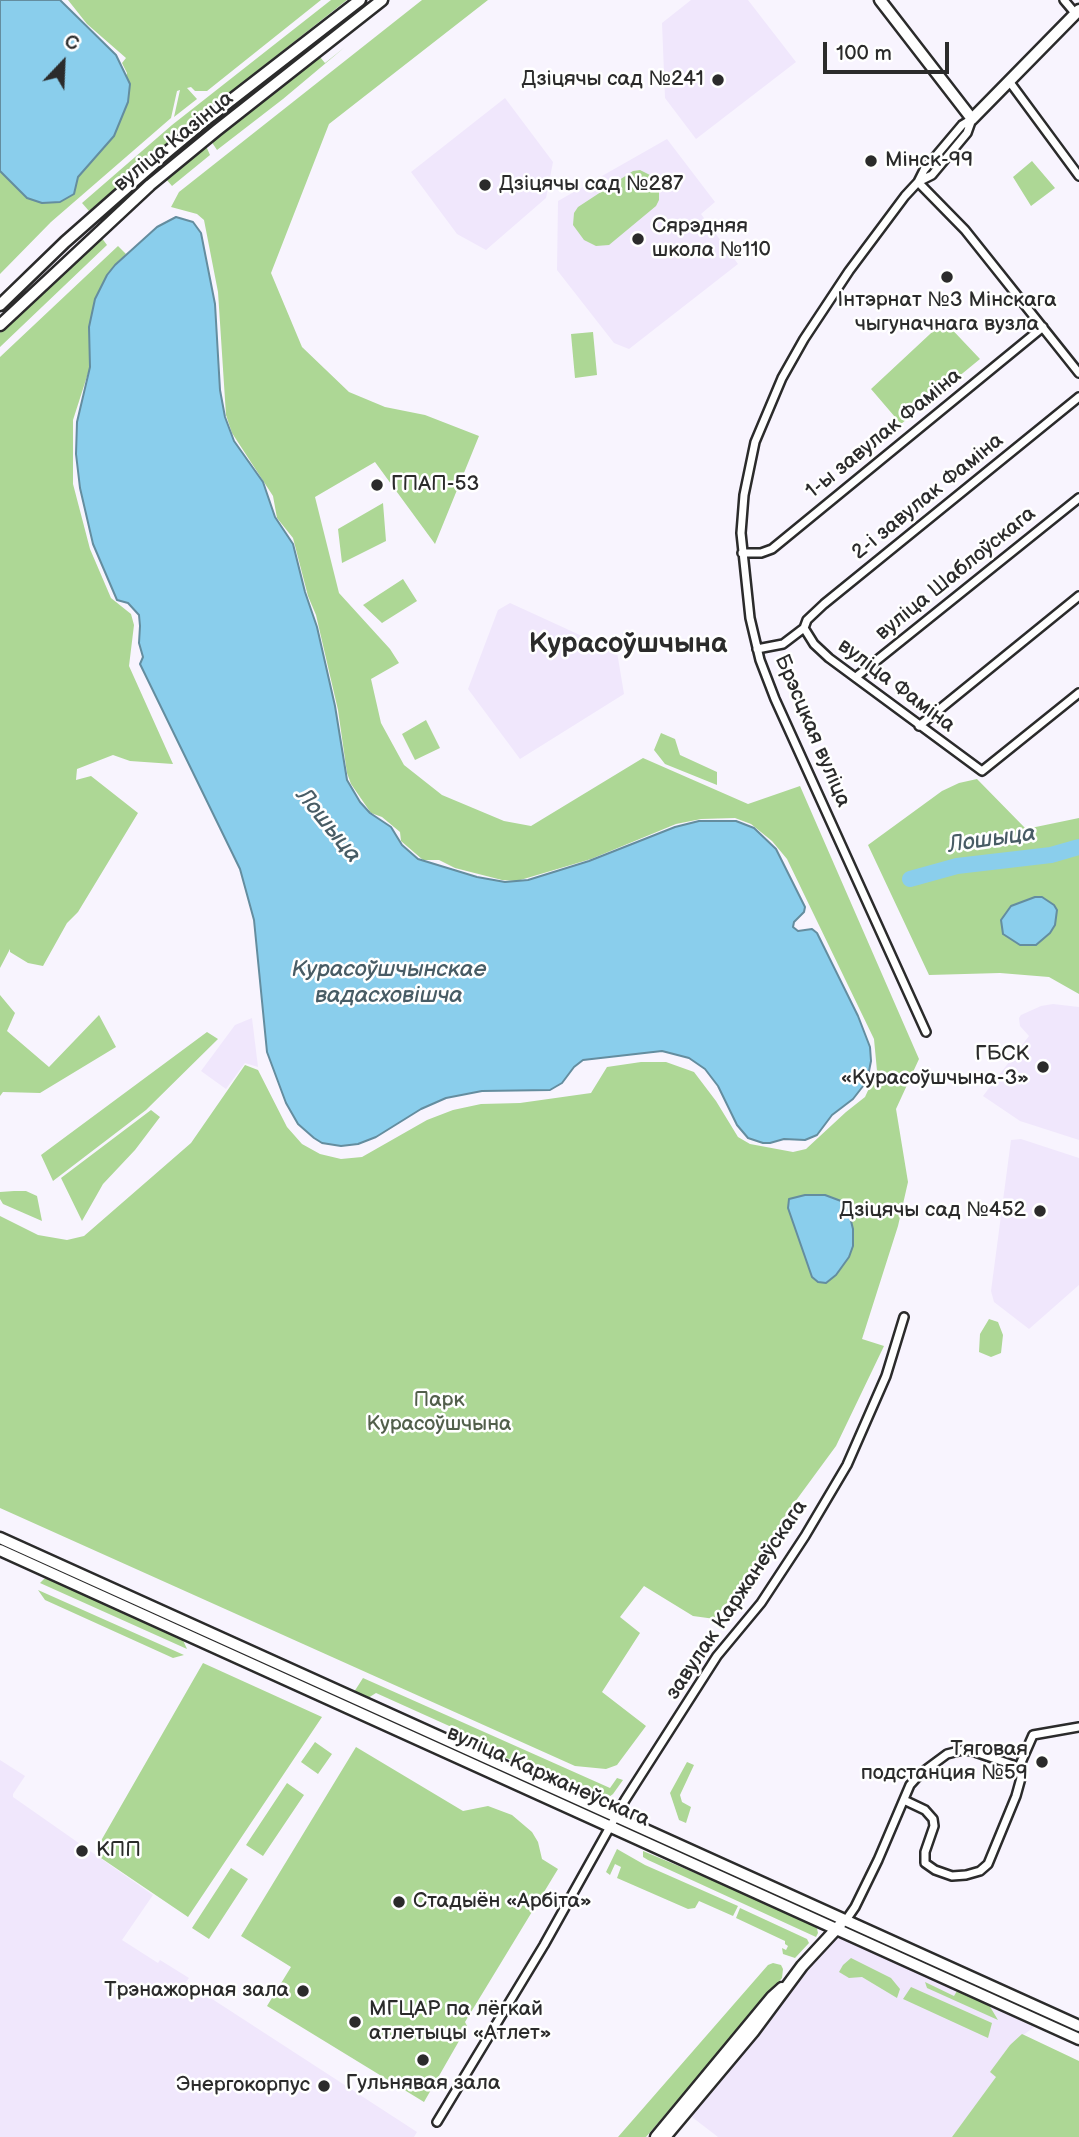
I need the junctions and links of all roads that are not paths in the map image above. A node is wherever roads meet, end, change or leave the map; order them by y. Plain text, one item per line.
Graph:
1 (360, 0) edge
2 (382, 0) edge
3 (880, 0) edge
4 (1064, 0) edge
5 (1077, 12) edge
6 (1009, 81) junction
7 (208, 118) junction
8 (972, 119) junction
9 (217, 130) junction
10 (1079, 176) edge
11 (919, 182) junction
12 (0, 305) edge
13 (0, 325) edge
14 (1043, 327) junction
15 (1079, 373) edge
16 (1079, 397) edge
17 (1079, 498) edge
18 (742, 553) junction
19 (1079, 596) edge
20 (804, 628) junction
21 (757, 649) junction
22 (856, 677) junction
23 (1079, 693) edge
24 (919, 726) junction
25 (926, 1032) dead end
26 (904, 1317) dead end
27 (0, 1538) edge
28 (0, 1550) edge
29 (41, 1556) junction
30 (37, 1567) junction
31 (207, 1632) junction
32 (202, 1642) junction
33 (343, 1694) junction
34 (337, 1703) junction
35 (1079, 1727) edge
36 (1019, 1767) junction
37 (904, 1800) junction
38 (612, 1821) junction
39 (846, 1920) junction
40 (837, 1928) junction
41 (787, 1984) junction
42 (1079, 2026) edge
43 (1079, 2039) edge
44 (437, 2122) dead end
45 (656, 2137) edge
46 (665, 2137) edge

1 - 7 main road, вуліца Казінца
2 - 9 main road, вуліца Казінца
3 - 8 main road
4 - 5 street
5 - 6 main road, Брэсцкая вуліца
6 - 8 main road, Брэсцкая вуліца
6 - 10 street
7 - 9 main road
7 - 12 main road, вуліца Казінца
8 - 11 street, Брэсцкая вуліца
9 - 13 main road, вуліца Казінца
11 - 14 street
11 - 18 street, Брэсцкая вуліца
14 - 15 street
14 - 18 street, 1-ы завулак Фаміна
16 - 20 street, 2-і завулак Фаміна
17 - 22 street, вуліца Шаблоўскага
18 - 21 street, Брэсцкая вуліца
19 - 24 street
20 - 21 street
20 - 22 street, вуліца Фаміна
21 - 25 street, Брэсцкая вуліца
22 - 24 street, вуліца Фаміна
23 - 24 street, вуліца Фаміна
26 - 38 street, завулак Каржанеўскага
27 - 29 main road, вуліца Каржанеўскага
28 - 30 main road, вуліца Каржанеўскага
29 - 30 street
29 - 31 main road, вуліца Каржанеўскага
30 - 32 main road, вуліца Каржанеўскага
31 - 32 street
31 - 33 main road, вуліца Каржанеўскага
32 - 34 main road, вуліца Каржанеўскага
33 - 34 street
33 - 38 main road, вуліца Каржанеўскага
34 - 38 main road, вуліца Каржанеўскага
35 - 36 street
36 - 37 street
36 - 37 street
37 - 39 street
38 - 39 main road, вуліца Каржанеўскага
38 - 40 main road, вуліца Каржанеўскага
38 - 44 street, завулак Каржанеўскага
39 - 40 main road
39 - 42 main road, вуліца Каржанеўскага
40 - 41 main road
40 - 43 main road, вуліца Каржанеўскага
41 - 45 main road
41 - 46 main road

